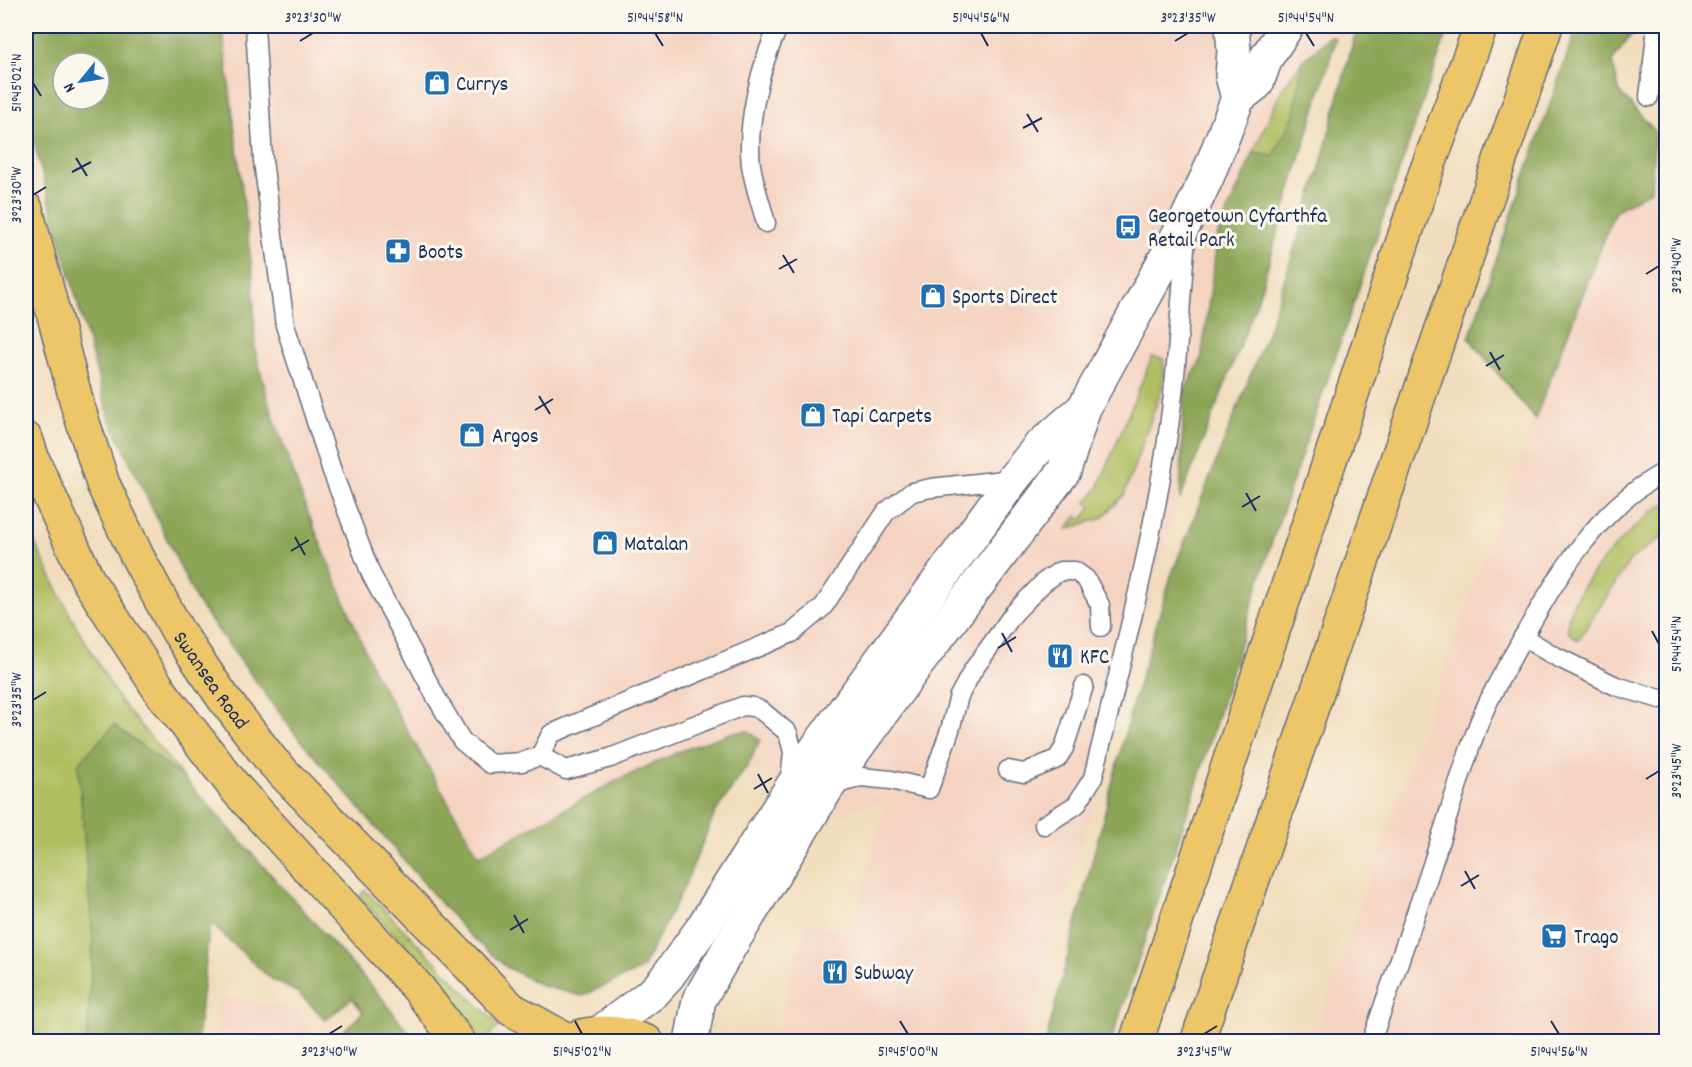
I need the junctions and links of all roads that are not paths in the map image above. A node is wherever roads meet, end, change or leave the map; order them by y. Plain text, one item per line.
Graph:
1 (255, 26) edge
2 (779, 26) edge
3 (1232, 26) edge
4 (1287, 26) edge
5 (1481, 26) edge
6 (1546, 26) edge
7 (1657, 26) edge
8 (1649, 97) dead end
9 (1238, 98) junction
10 (26, 209) edge
11 (1187, 219) junction
12 (766, 223) dead end
13 (1084, 408) junction
14 (26, 439) edge
15 (1666, 471) edge
16 (1013, 479) junction
17 (1101, 627) dead end
18 (1523, 637) junction
19 (1084, 686) dead end
20 (1660, 699) dead end
21 (540, 756) junction
22 (1008, 770) dead end
23 (789, 788) junction
24 (827, 788) junction
25 (1044, 825) dead end
26 (601, 1032) junction
27 (459, 1041) edge
28 (566, 1041) edge
29 (647, 1041) edge
30 (691, 1041) edge
31 (1136, 1041) edge
32 (1197, 1041) edge
33 (1371, 1041) edge

1 - 21 lane
2 - 12 lane
3 - 9 street
4 - 9 street
5 - 31 main road
6 - 32 main road
7 - 8 lane
9 - 11 street
10 - 28 main road, Swansea Road
11 - 13 street
11 - 25 lane
13 - 16 street
13 - 24 street
14 - 27 main road
15 - 18 lane
16 - 21 lane
16 - 23 street
17 - 24 lane
18 - 20 lane
18 - 33 lane
19 - 22 lane
21 - 23 lane
23 - 26 street
24 - 30 street
26 - 28 main road, Swansea Road
26 - 29 main road, Swansea Road

